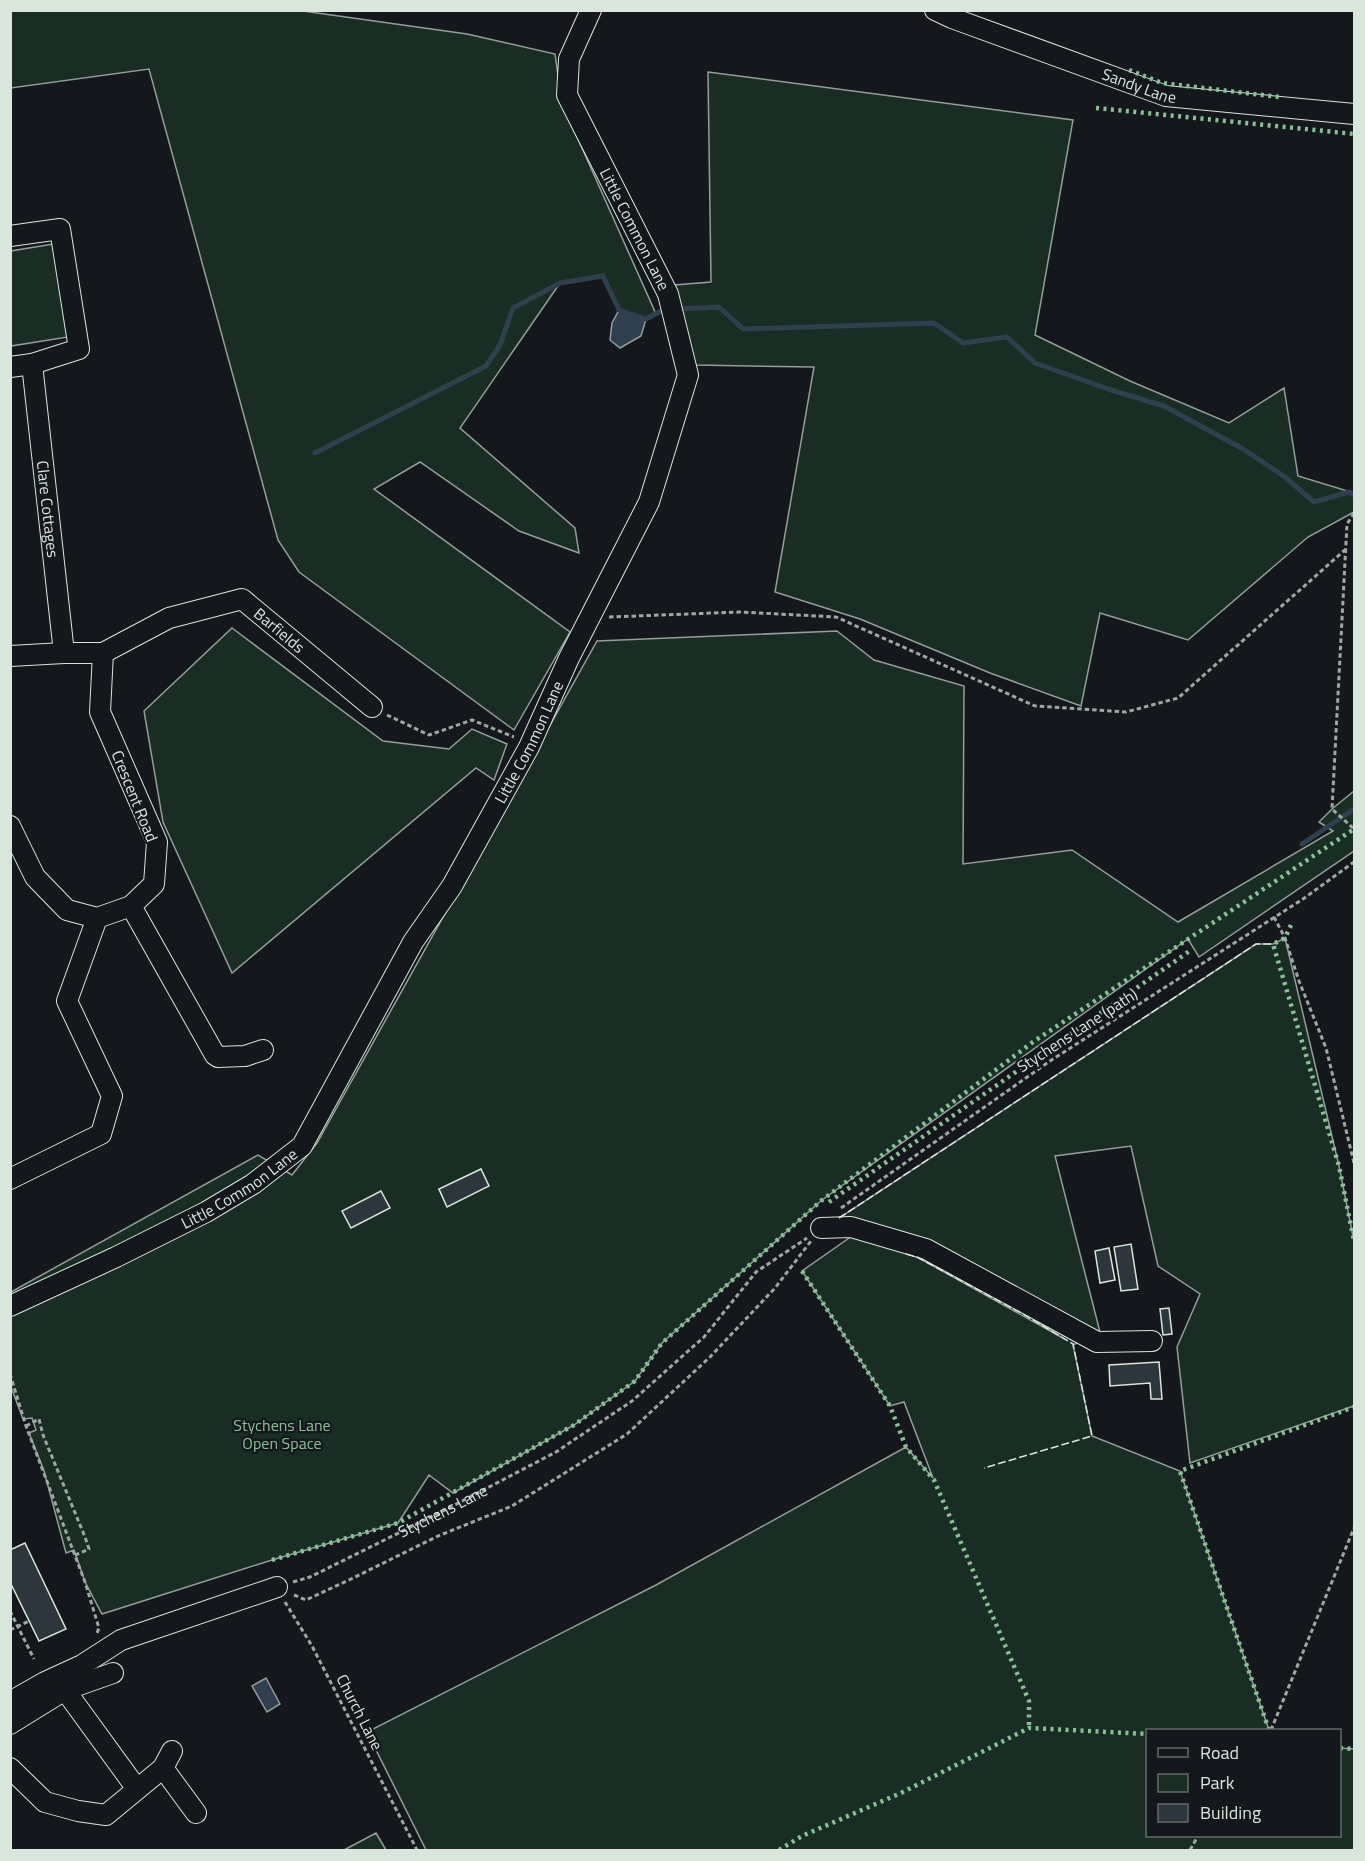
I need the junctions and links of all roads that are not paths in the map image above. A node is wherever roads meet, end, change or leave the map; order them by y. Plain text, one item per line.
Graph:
1 (591, 10) edge
2 (935, 10) edge
3 (1354, 114) edge
4 (10, 236) edge
5 (32, 364) junction
6 (10, 367) edge
7 (64, 652) junction
8 (103, 653) junction
9 (10, 656) edge
10 (372, 707) road end
11 (10, 826) edge
12 (131, 906) junction
13 (96, 918) junction
14 (263, 1050) dead end
15 (10, 1179) edge
16 (821, 1228) road end
17 (10, 1306) edge
18 (1152, 1341) dead end
19 (277, 1587) road end
20 (113, 1673) dead end
21 (65, 1690) junction
22 (10, 1702) edge
23 (10, 1724) edge
24 (10, 1768) edge
25 (137, 1789) junction
26 (196, 1812) dead end

1 - 17 street, Little Common Lane
2 - 3 street, Sandy Lane
4 - 5 street
5 - 6 street
5 - 7 street, Clare Cottages
7 - 8 street, Barfields
7 - 9 street, Barfields
8 - 10 street, Barfields
8 - 12 street, Crescent Road
11 - 13 street
12 - 13 street, Crescent Road
12 - 14 street
13 - 15 street
16 - 18 street
19 - 22 street
20 - 21 street
21 - 23 street
21 - 25 street
24 - 25 street
25 - 26 street

